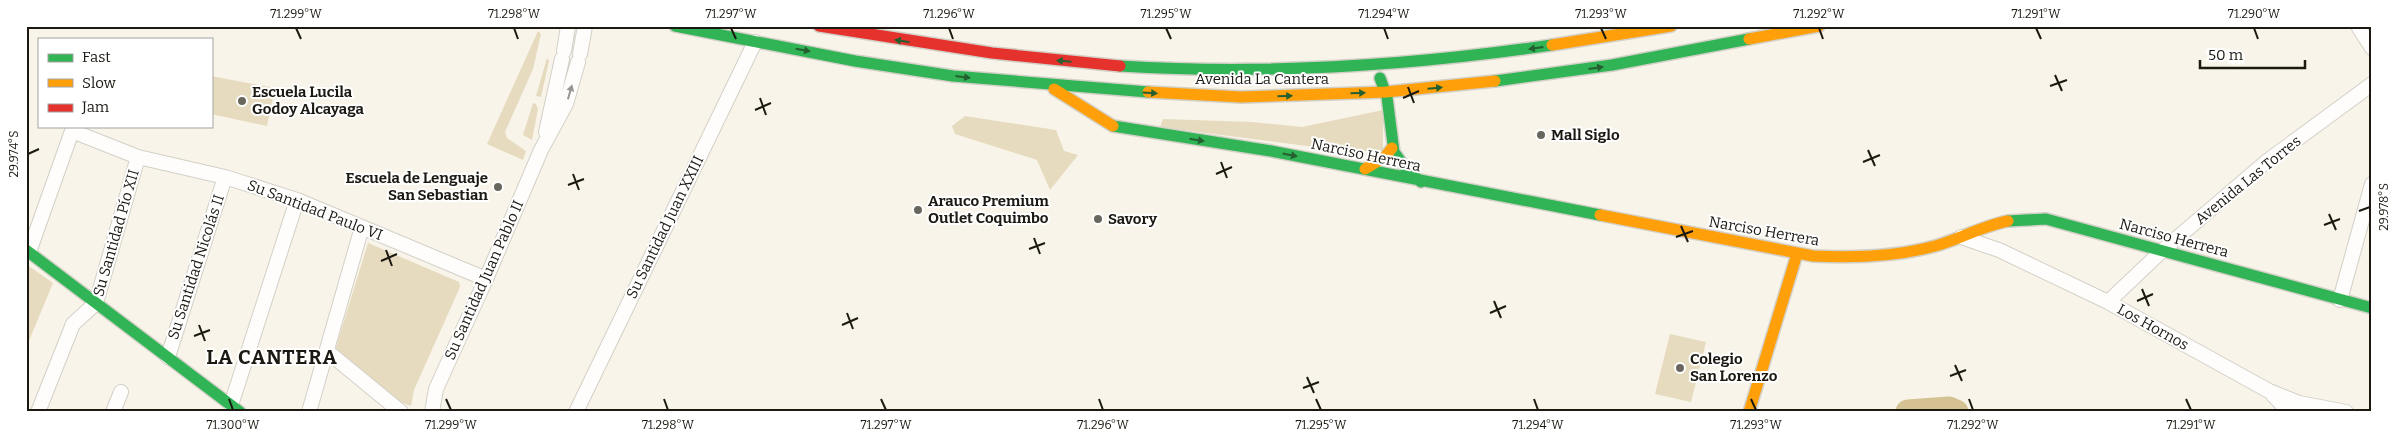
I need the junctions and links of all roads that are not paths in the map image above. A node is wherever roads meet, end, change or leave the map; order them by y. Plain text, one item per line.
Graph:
1 (568, 26) edge
2 (585, 26) edge
3 (675, 26) edge
4 (819, 26) edge
5 (1671, 26) edge
6 (1819, 26) edge
7 (2359, 28) dead end
8 (755, 42) junction
9 (2372, 48) edge
10 (1112, 65) junction
11 (1374, 65) junction
12 (2372, 84) edge
13 (1048, 86) junction
14 (1386, 92) junction
15 (1102, 98) junction
16 (1113, 126) junction
17 (1392, 148) junction
18 (542, 150) junction
19 (138, 157) junction
20 (1365, 169) junction
21 (225, 177) junction
22 (1421, 182) junction
23 (2372, 184) edge
24 (297, 200) junction
25 (362, 227) junction
26 (1961, 237) junction
27 (2162, 250) junction
28 (27, 251) edge
29 (1797, 254) junction
30 (486, 280) junction
31 (2340, 300) junction
32 (2108, 302) junction
33 (96, 303) junction
34 (2372, 308) edge
35 (328, 352) junction
36 (168, 357) junction
37 (2269, 391) junction
38 (121, 392) dead end
39 (235, 408) edge
40 (430, 411) edge
41 (38, 412) edge
42 (113, 412) edge
43 (309, 412) edge
44 (401, 412) edge
45 (576, 412) edge
46 (1749, 412) edge
47 (2289, 412) edge
48 (2346, 412) edge

1 - 18 street, Su Santidad Juan Pablo II
18 -> 2 street, Su Santidad Juan Pablo II
3 - 8 main road, Avenida La Cantera
10 -> 4 main road, Avenida La Cantera
5 -> 11 main road, Avenida La Cantera
14 -> 6 main road, Avenida La Cantera
7 - 9 street
8 -> 13 main road, Avenida La Cantera
8 - 45 street, Su Santidad Juan XXIII
10 - 11 main road, Avenida La Cantera
10 - 15 main road
11 - 14 main road
12 - 27 street, Avenida Las Torres
13 - 15 main road, Avenida La Cantera
13 - 16 main road
15 -> 14 main road, Avenida La Cantera
14 - 17 main road
15 - 16 main road
16 -> 20 main road, Narciso Herrera
17 - 20 main road
17 - 22 main road
18 - 30 street, Su Santidad Juan Pablo II
19 - 21 street, Su Santidad Paulo VI
19 - 28 street, Su Santidad Paulo VI
19 - 33 street, Su Santidad Pío XII
20 - 22 main road, Narciso Herrera
21 - 24 street, Su Santidad Paulo VI
21 - 36 street, Su Santidad Nicolás II
22 - 29 main road, Narciso Herrera
23 - 31 street
24 - 25 street, Su Santidad Paulo VI
24 - 39 street
25 - 30 street, Su Santidad Paulo VI
25 - 35 street
26 - 27 main road, Narciso Herrera
26 - 29 main road, Narciso Herrera
26 - 32 street, Los Hornos
27 - 31 main road, Narciso Herrera
27 - 32 street, Avenida Las Torres
28 - 33 main road
29 - 46 main road
30 - 40 street, Su Santidad Juan Pablo II
31 - 34 main road, Narciso Herrera
32 - 37 street, Los Hornos
33 - 36 main road
33 - 41 street, Su Santidad Pío XII
35 - 43 street
35 - 44 street
36 - 39 main road
37 - 47 street
37 - 48 street, Los Hornos
38 - 42 street

